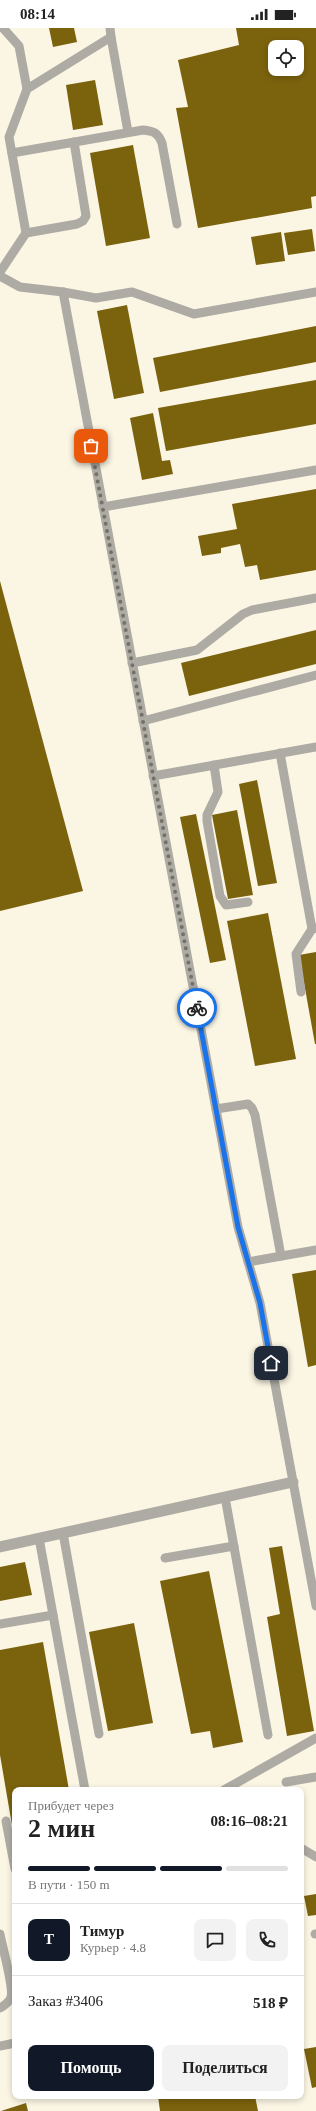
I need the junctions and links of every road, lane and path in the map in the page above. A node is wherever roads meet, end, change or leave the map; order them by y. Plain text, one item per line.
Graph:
1 (3, 28) edge
2 (110, 32) edge
3 (26, 89) junction
4 (128, 132) junction
5 (5, 138) edge
6 (74, 142) junction
7 (12, 153) junction
8 (176, 224) dead end
9 (26, 233) junction
10 (0, 272) edge
11 (0, 276) edge
12 (62, 292) junction
13 (316, 292) edge
14 (316, 470) edge
15 (103, 507) junction
16 (316, 598) edge
17 (132, 663) junction
18 (316, 675) edge
19 (143, 721) junction
20 (316, 747) edge
21 (280, 753) junction
22 (214, 765) junction
23 (153, 776) junction
24 (248, 902) dead end
25 (314, 928) edge
26 (301, 992) dead end
27 (216, 1109) junction
28 (316, 1250) edge
29 (281, 1256) junction
30 (248, 1262) junction
31 (293, 1482) junction
32 (225, 1497) junction
33 (63, 1533) junction
34 (39, 1538) junction
35 (234, 1546) junction
36 (0, 1547) edge
37 (316, 1553) edge
38 (306, 1554) junction
39 (165, 1558) dead end
40 (316, 1606) edge
41 (53, 1615) junction
42 (0, 1624) edge
43 (99, 1734) dead end
44 (268, 1735) dead end
45 (316, 1738) edge
46 (316, 1777) edge
47 (286, 1782) dead end
48 (83, 1787) edge
49 (229, 1787) edge
50 (6, 1822) dead end
51 (304, 1850) edge
52 (12, 1853) edge
53 (316, 1857) edge
54 (0, 1934) edge
55 (0, 2008) edge
56 (12, 2044) edge
57 (0, 2046) edge

1 - 3 lane
2 - 3 lane
2 - 4 lane
3 - 5 lane
4 - 6 lane
4 - 8 lane
5 - 7 lane
6 - 7 lane
6 - 9 lane
7 - 9 lane
9 - 10 lane
11 - 12 lane
12 - 13 lane
12 - 15 lane
14 - 15 lane
15 - 17 lane
16 - 17 lane
17 - 19 lane
18 - 19 lane
19 - 23 lane
20 - 21 lane
21 - 22 lane
21 - 25 lane
22 - 23 lane
22 - 24 lane
23 - 27 lane
25 - 26 lane
27 - 29 lane
27 - 30 lane
28 - 29 lane
29 - 30 lane
30 - 31 lane
31 - 32 street
31 - 38 lane
32 - 33 street
32 - 35 lane
33 - 34 street
33 - 43 lane
34 - 36 street
34 - 41 lane
35 - 39 lane
35 - 44 lane
37 - 38 lane
38 - 40 lane
41 - 42 lane
41 - 48 lane
45 - 49 lane
46 - 47 lane
50 - 52 lane
51 - 53 lane
54 - 55 lane
56 - 57 lane

